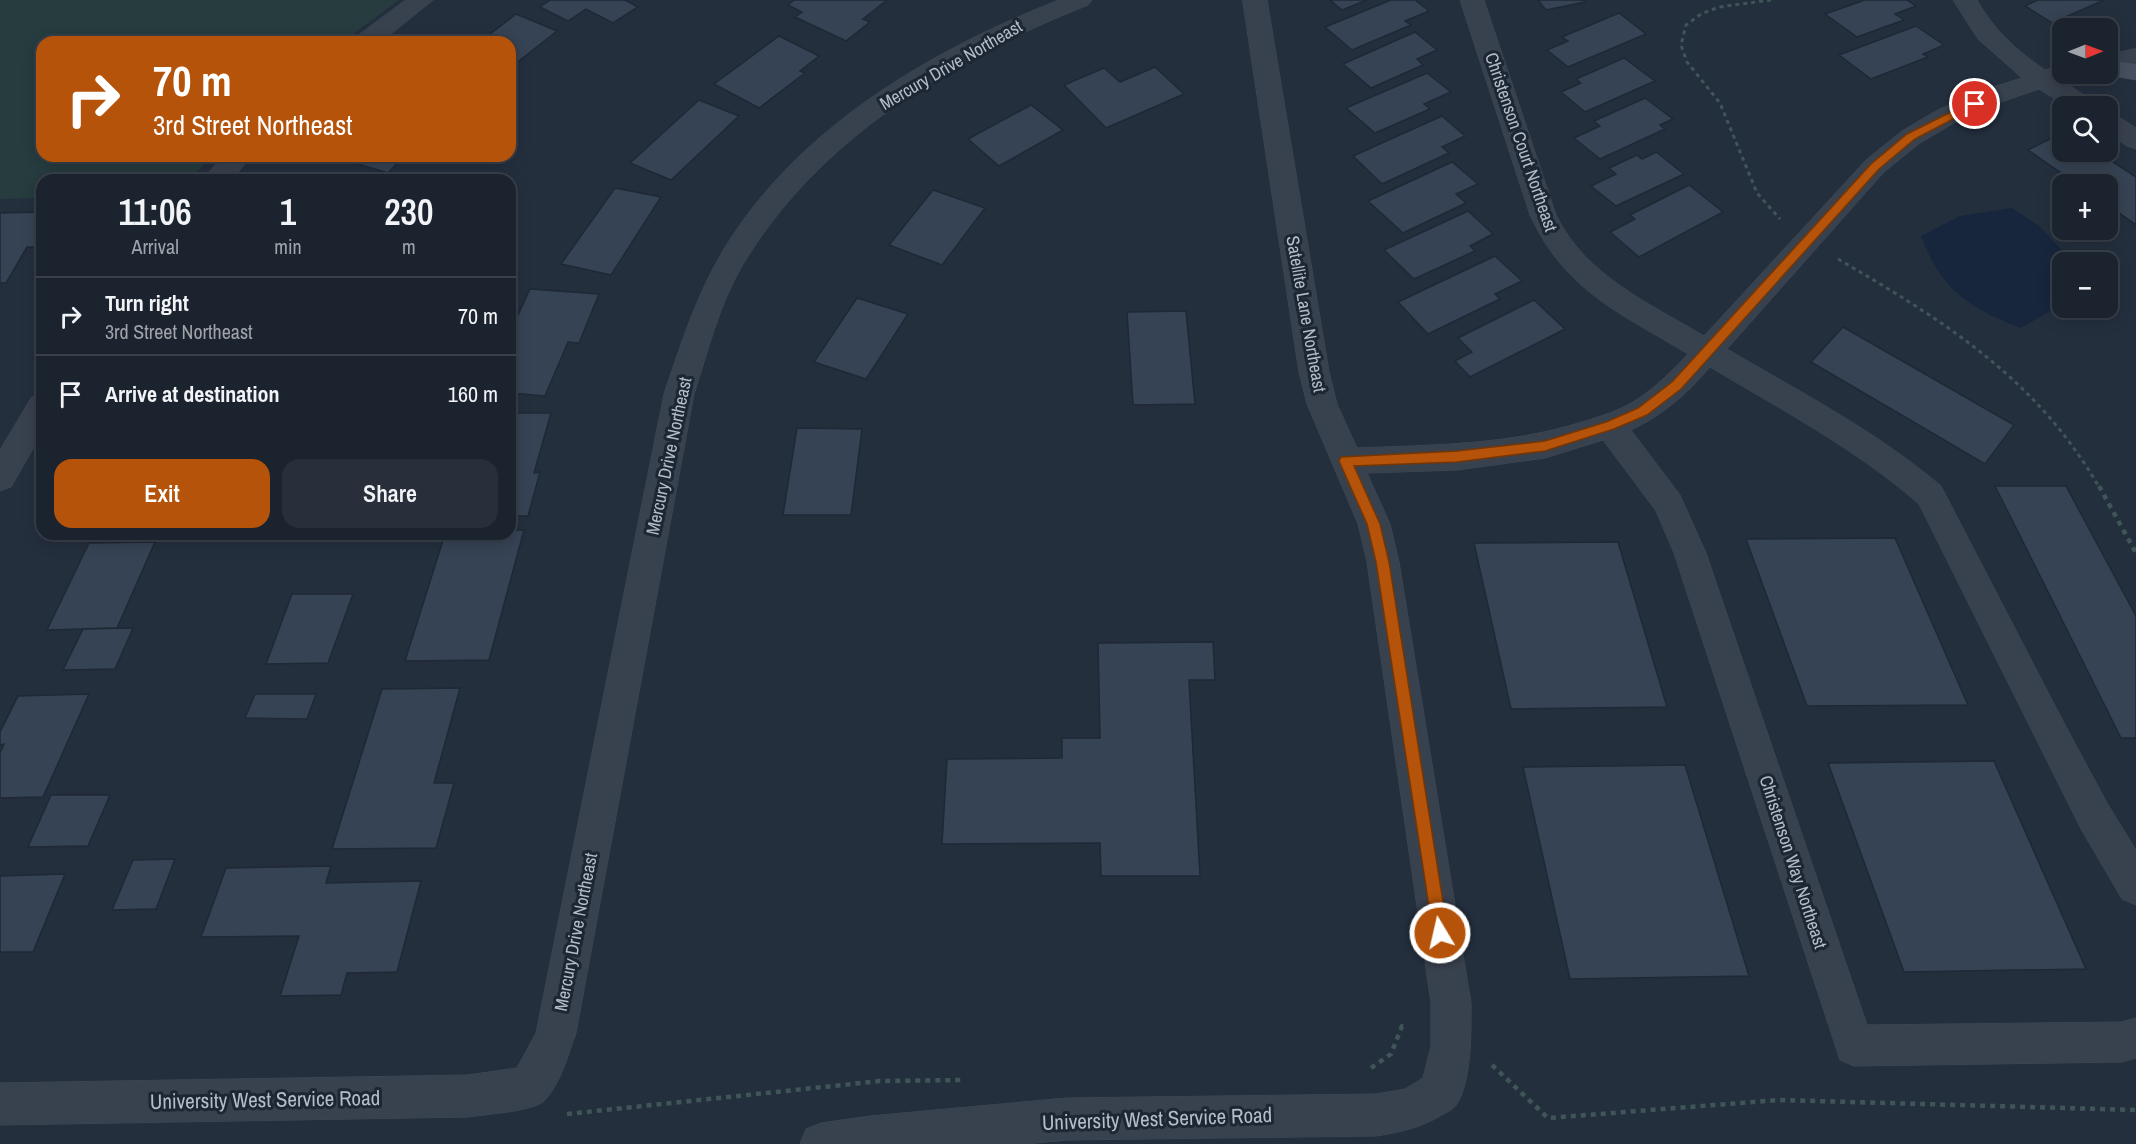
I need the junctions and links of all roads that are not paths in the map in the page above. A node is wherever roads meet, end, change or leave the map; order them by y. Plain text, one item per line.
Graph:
1 (422, 0) edge
2 (1080, 0) edge
3 (1255, 0) edge
4 (1472, 0) edge
5 (1965, 0) edge
6 (1030, 7) edge
7 (374, 36) edge
8 (2136, 57) edge
9 (2118, 61) edge
10 (2118, 69) edge
11 (2136, 72) edge
12 (2052, 76) edge
13 (2060, 84) edge
14 (2073, 96) edge
15 (2118, 129) edge
16 (2136, 141) edge
17 (233, 162) edge
18 (220, 174) edge
19 (1707, 352) junction
20 (36, 416) edge
21 (1610, 426) junction
22 (1345, 461) junction
23 (0, 478) edge
24 (2136, 886) edge
25 (2136, 1038) edge
26 (1451, 1046) joint
27 (529, 1087) joint
28 (0, 1104) edge
29 (821, 1144) edge

1 - 7 street
2 - 6 street, Mercury Drive Northeast
3 - 22 street, Satellite Lane Northeast
4 - 19 street, Christenson Court Northeast
5 - 12 street
6 - 27 street, Mercury Drive Northeast
8 - 9 street
10 - 11 street
12 - 19 street
13 - 14 street
15 - 16 street
17 - 18 street
19 - 21 street
19 - 24 street
20 - 23 street
21 - 22 street
21 - 25 street, Christenson Way Northeast
22 - 26 street, Satellite Lane Northeast
26 - 29 street, University West Service Road
27 - 28 street, University West Service Road

